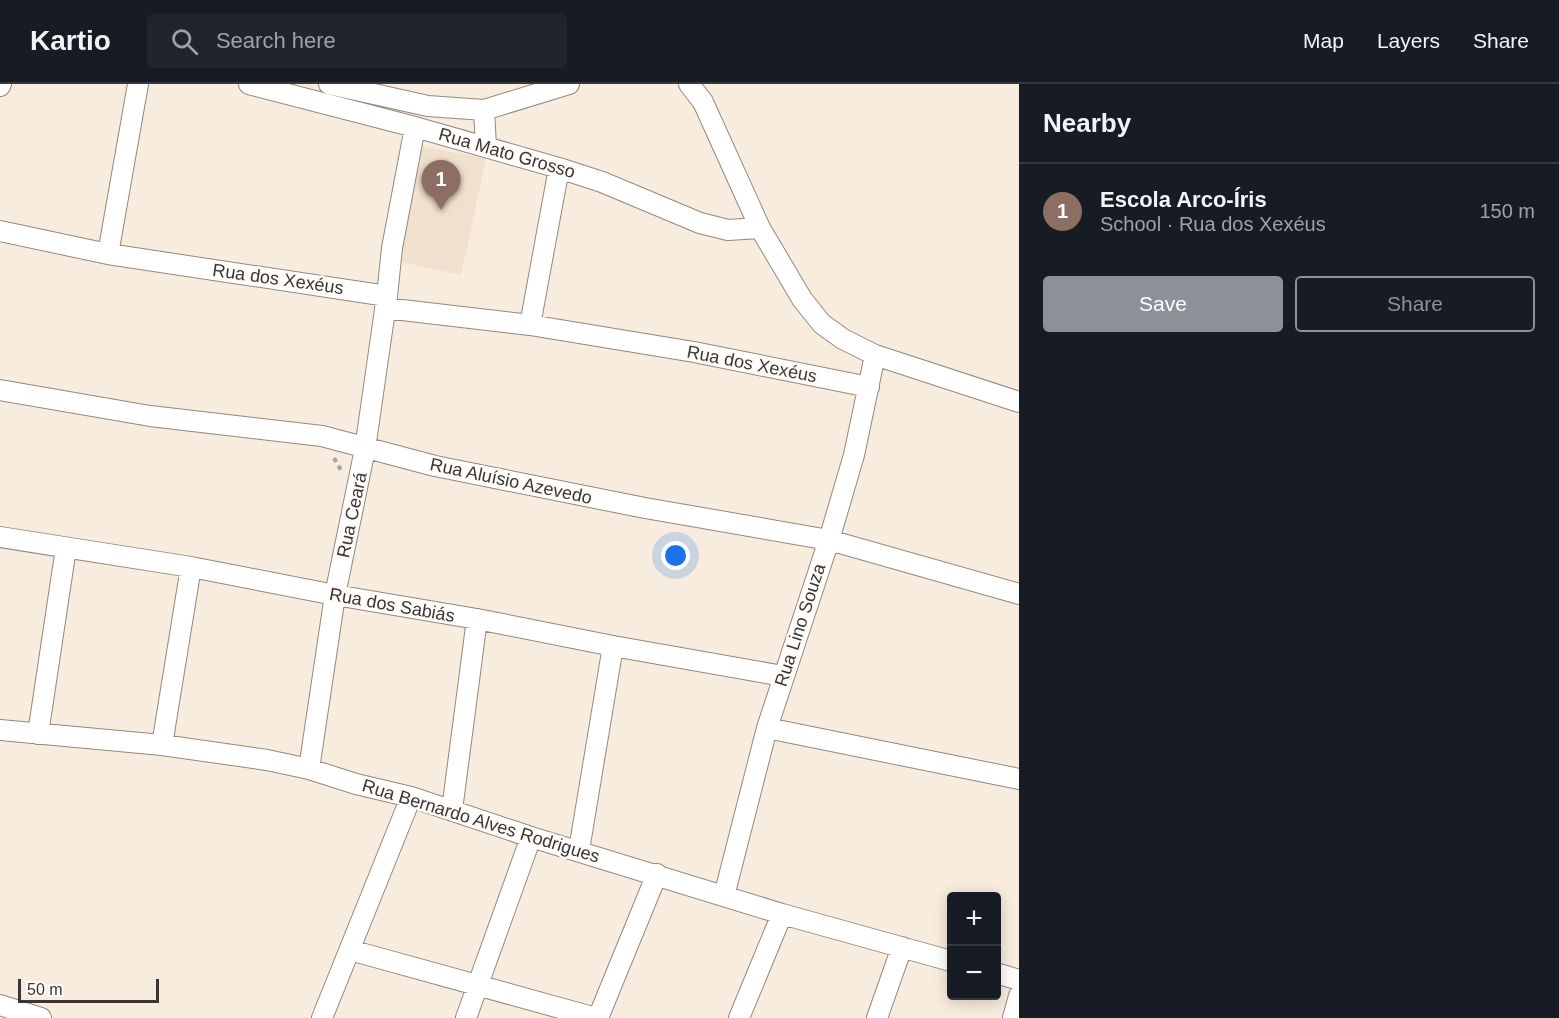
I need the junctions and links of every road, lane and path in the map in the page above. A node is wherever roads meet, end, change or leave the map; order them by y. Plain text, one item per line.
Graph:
1 (138, 84) edge
2 (249, 84) edge
3 (569, 84) edge
4 (689, 84) edge
5 (333, 85) edge
6 (483, 110) junction
7 (415, 127) junction
8 (486, 146) junction
9 (559, 168) junction
10 (760, 228) junction
11 (0, 231) edge
12 (108, 254) junction
13 (386, 302) junction
14 (530, 325) junction
15 (875, 354) junction
16 (869, 387) junction
17 (0, 390) edge
18 (1019, 402) edge
19 (322, 436) junction
20 (365, 449) junction
21 (355, 496) junction
22 (0, 537) edge
23 (829, 540) junction
24 (66, 548) junction
25 (190, 567) junction
26 (1019, 594) edge
27 (335, 595) junction
28 (477, 619) junction
29 (613, 646) junction
30 (783, 676) junction
31 (767, 728) junction
32 (0, 730) edge
33 (38, 735) junction
34 (162, 745) junction
35 (309, 768) junction
36 (1019, 779) edge
37 (411, 797) junction
38 (452, 810) junction
39 (531, 837) junction
40 (579, 850) junction
41 (657, 874) junction
42 (724, 896) junction
43 (782, 914) junction
44 (902, 947) junction
45 (350, 950) junction
46 (947, 960) edge
47 (1001, 975) edge
48 (1019, 980) edge
49 (478, 986) junction
50 (1019, 996) edge
51 (0, 1005) edge
52 (41, 1018) edge
53 (322, 1018) edge
54 (466, 1018) edge
55 (597, 1018) edge
56 (739, 1018) edge
57 (877, 1018) edge
58 (1013, 1018) edge

1 - 12 street
2 - 7 street, Rua Mato Grosso
3 - 6 street
4 - 10 street
5 - 6 street
6 - 8 street
7 - 8 street, Rua Mato Grosso
7 - 13 street
8 - 9 street, Rua Mato Grosso
9 - 10 street, Rua Mato Grosso
9 - 14 street
10 - 15 street
11 - 12 street, Rua dos Xexéus
12 - 13 street, Rua dos Xexéus
13 - 14 street, Rua dos Xexéus
13 - 20 street, Rua Ceará
14 - 16 street, Rua dos Xexéus
15 - 16 street, Rua Lino Souza
15 - 18 street
16 - 23 street, Rua Lino Souza
17 - 19 street, Rua Aluísio Azevedo
19 - 20 street, Rua Aluísio Azevedo
19 - 21 path
20 - 21 street, Rua Ceará
20 - 23 street, Rua Aluísio Azevedo
21 - 27 street, Rua Ceará
22 - 24 street, Rua dos Sabiás
23 - 26 street, Rua Aluísio Azevedo
23 - 30 street, Rua Lino Souza
24 - 25 street, Rua dos Sabiás
24 - 33 street
25 - 27 street, Rua dos Sabiás
25 - 34 street
27 - 28 street, Rua dos Sabiás
27 - 35 street, Rua Ceará
28 - 29 street, Rua dos Sabiás
28 - 38 street
29 - 30 street, Rua dos Sabiás
29 - 40 street
30 - 31 street, Rua Lino Souza
31 - 36 street
31 - 42 street, Rua Lino Souza
32 - 33 street, Rua Bernardo Alves Rodrigues
33 - 34 street, Rua Bernardo Alves Rodrigues
34 - 35 street, Rua Bernardo Alves Rodrigues
35 - 37 street, Rua Bernardo Alves Rodrigues
37 - 38 street, Rua Bernardo Alves Rodrigues
37 - 45 street
38 - 39 street, Rua Bernardo Alves Rodrigues
39 - 40 street, Rua Bernardo Alves Rodrigues
39 - 49 street
40 - 41 street, Rua Bernardo Alves Rodrigues
41 - 42 street, Rua Bernardo Alves Rodrigues
41 - 55 street
42 - 43 street, Rua Bernardo Alves Rodrigues
43 - 44 street, Rua Bernardo Alves Rodrigues
43 - 56 street
44 - 46 street, Rua Bernardo Alves Rodrigues
44 - 57 street
45 - 49 street
45 - 53 street
47 - 48 street
49 - 54 street
49 - 55 street
50 - 58 street
51 - 52 street

